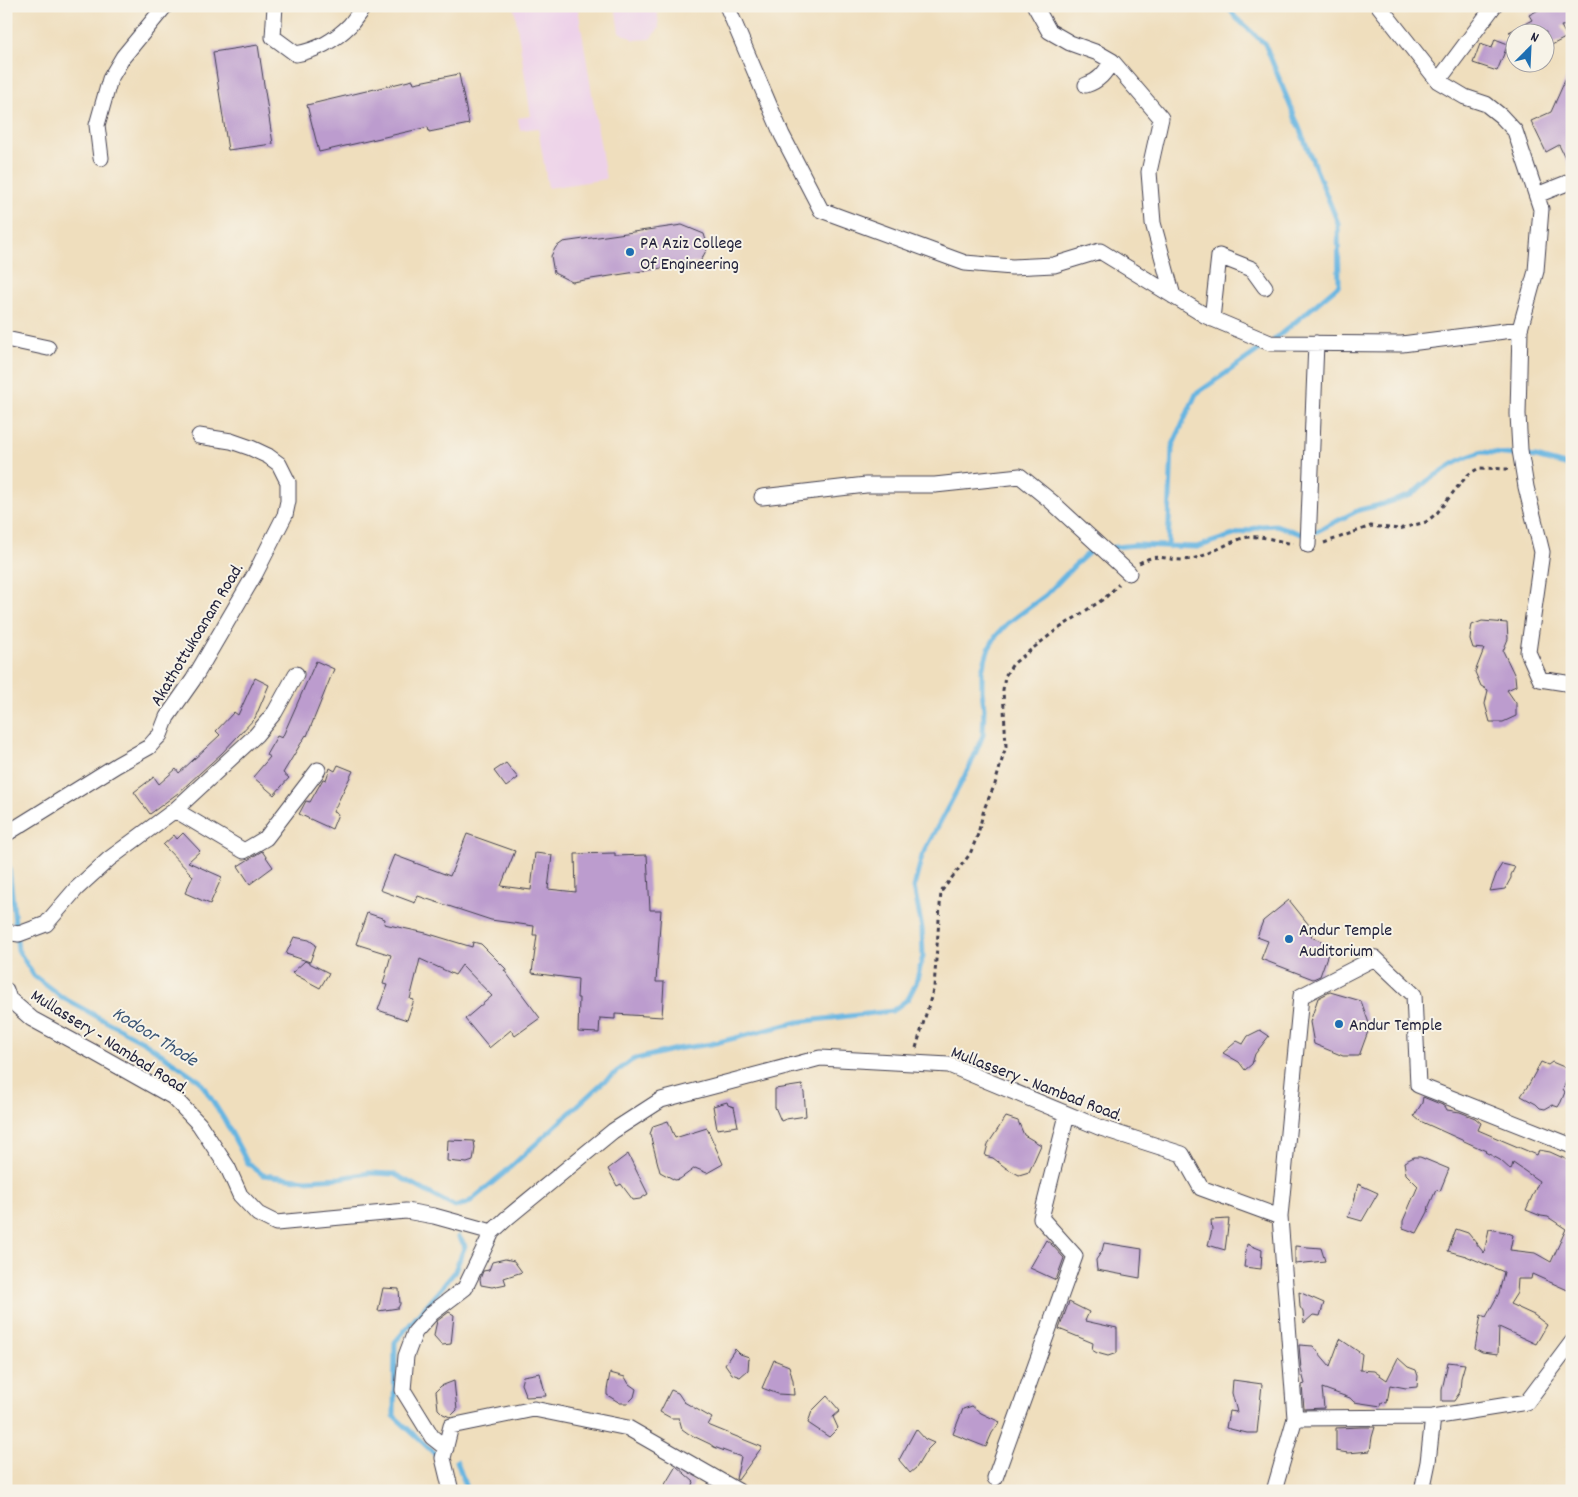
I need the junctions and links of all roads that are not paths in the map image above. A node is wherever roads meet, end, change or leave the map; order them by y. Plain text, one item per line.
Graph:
1 (164, 6) edge
2 (275, 6) edge
3 (365, 6) edge
4 (727, 6) edge
5 (1035, 6) edge
6 (1378, 6) edge
7 (1494, 6) edge
8 (1112, 61) junction
9 (1438, 81) junction
10 (1086, 86) dead end
11 (101, 158) dead end
12 (1572, 181) edge
13 (1536, 195) junction
14 (1265, 288) dead end
15 (1173, 296) junction
16 (1212, 319) junction
17 (1520, 329) junction
18 (6, 339) edge
19 (1316, 344) junction
20 (48, 348) dead end
21 (199, 436) dead end
22 (762, 497) dead end
23 (1308, 545) road end
24 (1129, 573) road end
25 (296, 674) dead end
26 (1572, 684) edge
27 (318, 770) dead end
28 (175, 810) junction
29 (7, 833) edge
30 (13, 933) edge
31 (6, 990) edge
32 (1067, 1114) junction
33 (1572, 1146) edge
34 (1280, 1217) junction
35 (492, 1232) junction
36 (1572, 1342) edge
37 (1433, 1417) junction
38 (1295, 1418) junction
39 (446, 1448) junction
40 (995, 1478) dead end
41 (451, 1491) edge
42 (738, 1491) edge
43 (1274, 1491) edge
44 (1422, 1491) edge

1 - 11 street
2 - 3 street
4 - 15 street
5 - 8 street
6 - 9 street
7 - 9 street
8 - 10 street
8 - 15 street
9 - 13 street
12 - 13 street
13 - 17 street
14 - 16 street
15 - 16 street
16 - 19 street
17 - 19 street
17 - 26 street
18 - 20 street
19 - 23 street
21 - 29 street, Akathottukoanam Road.
22 - 24 street
25 - 28 street
27 - 28 street
28 - 30 street
31 - 35 street, Mullassery - Nambad Road.
32 - 34 street, Mullassery - Nambad Road.
32 - 35 street, Mullassery - Nambad Road.
32 - 40 street
33 - 34 street
34 - 38 street
35 - 39 street
36 - 37 street
37 - 38 street
37 - 44 street
38 - 43 street
39 - 41 street
39 - 42 street

